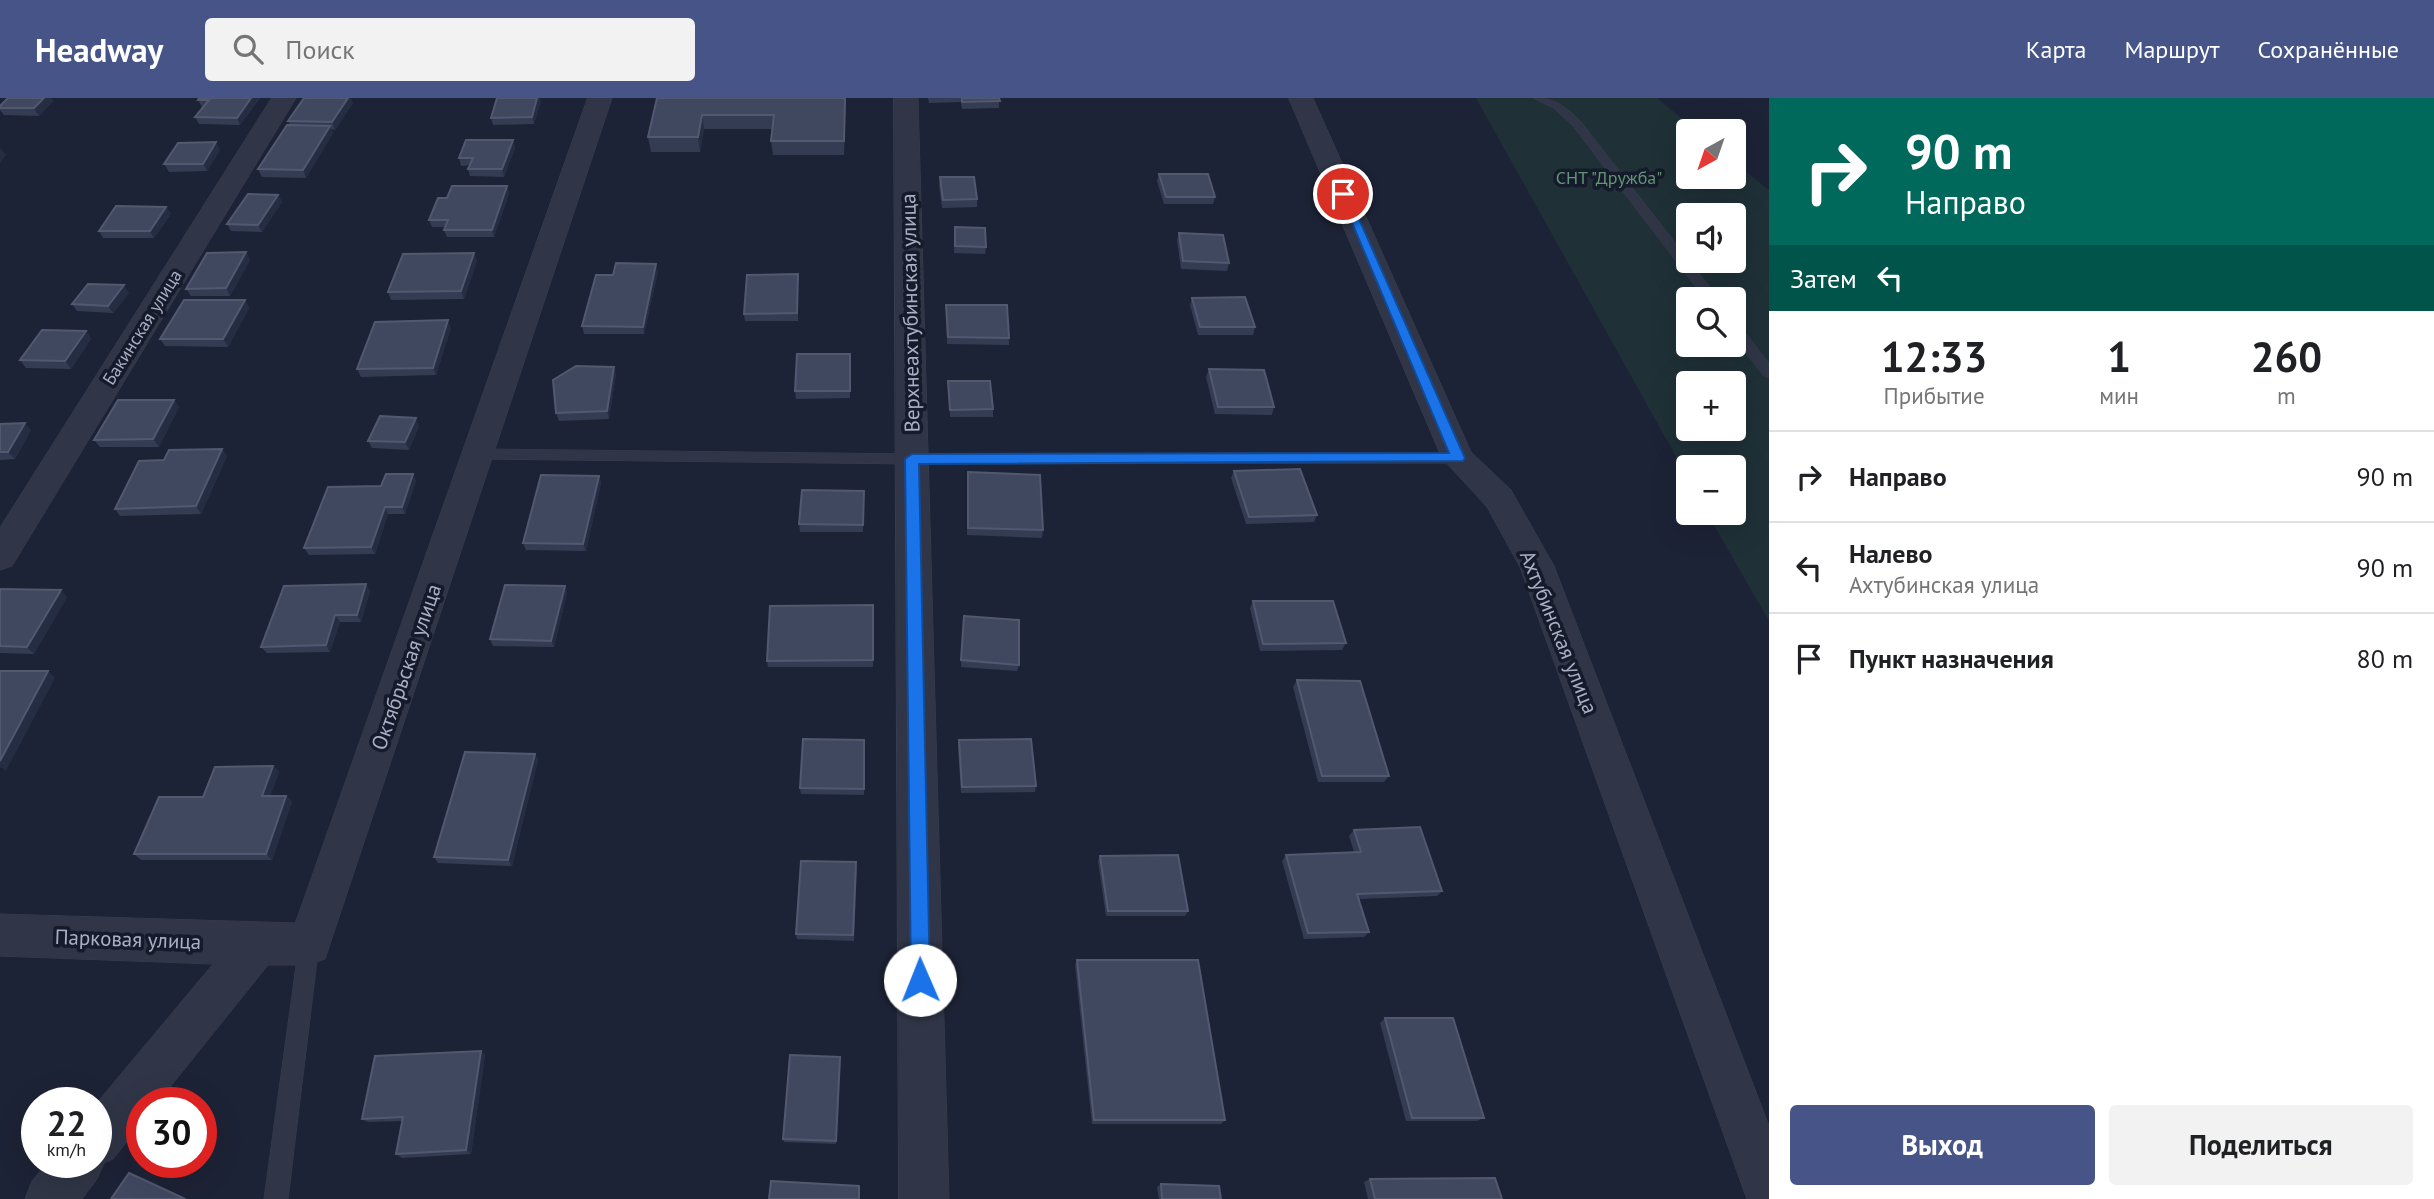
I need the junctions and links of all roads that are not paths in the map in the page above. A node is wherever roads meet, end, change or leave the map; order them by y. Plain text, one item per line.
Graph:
1 (285, 98) edge
2 (600, 98) edge
3 (906, 98) edge
4 (1301, 98) edge
5 (1540, 98) edge
6 (1703, 287) edge
7 (1746, 343) edge
8 (1769, 373) edge
9 (481, 454) junction
10 (1458, 458) junction
11 (912, 459) junction
12 (0, 557) edge
13 (0, 935) edge
14 (257, 944) junction
15 (309, 944) junction
16 (112, 1122) edge
17 (67, 1178) edge
18 (1769, 1191) edge
19 (50, 1199) edge
20 (276, 1199) edge
21 (924, 1199) edge

1 - 12 street, Бакинская улица
2 - 9 street, Октябрьская улица
3 - 11 street, Верхнеахтубинская улица
4 - 10 street, Ахтубинская улица
5 - 6 lane
7 - 8 lane
9 - 11 lane
9 - 15 street, Октябрьская улица
10 - 11 lane
10 - 18 street, Ахтубинская улица
11 - 21 street, Верхнеахтубинская улица
13 - 14 street, Парковая улица
14 - 15 street
14 - 16 street
15 - 20 lane
17 - 19 street

